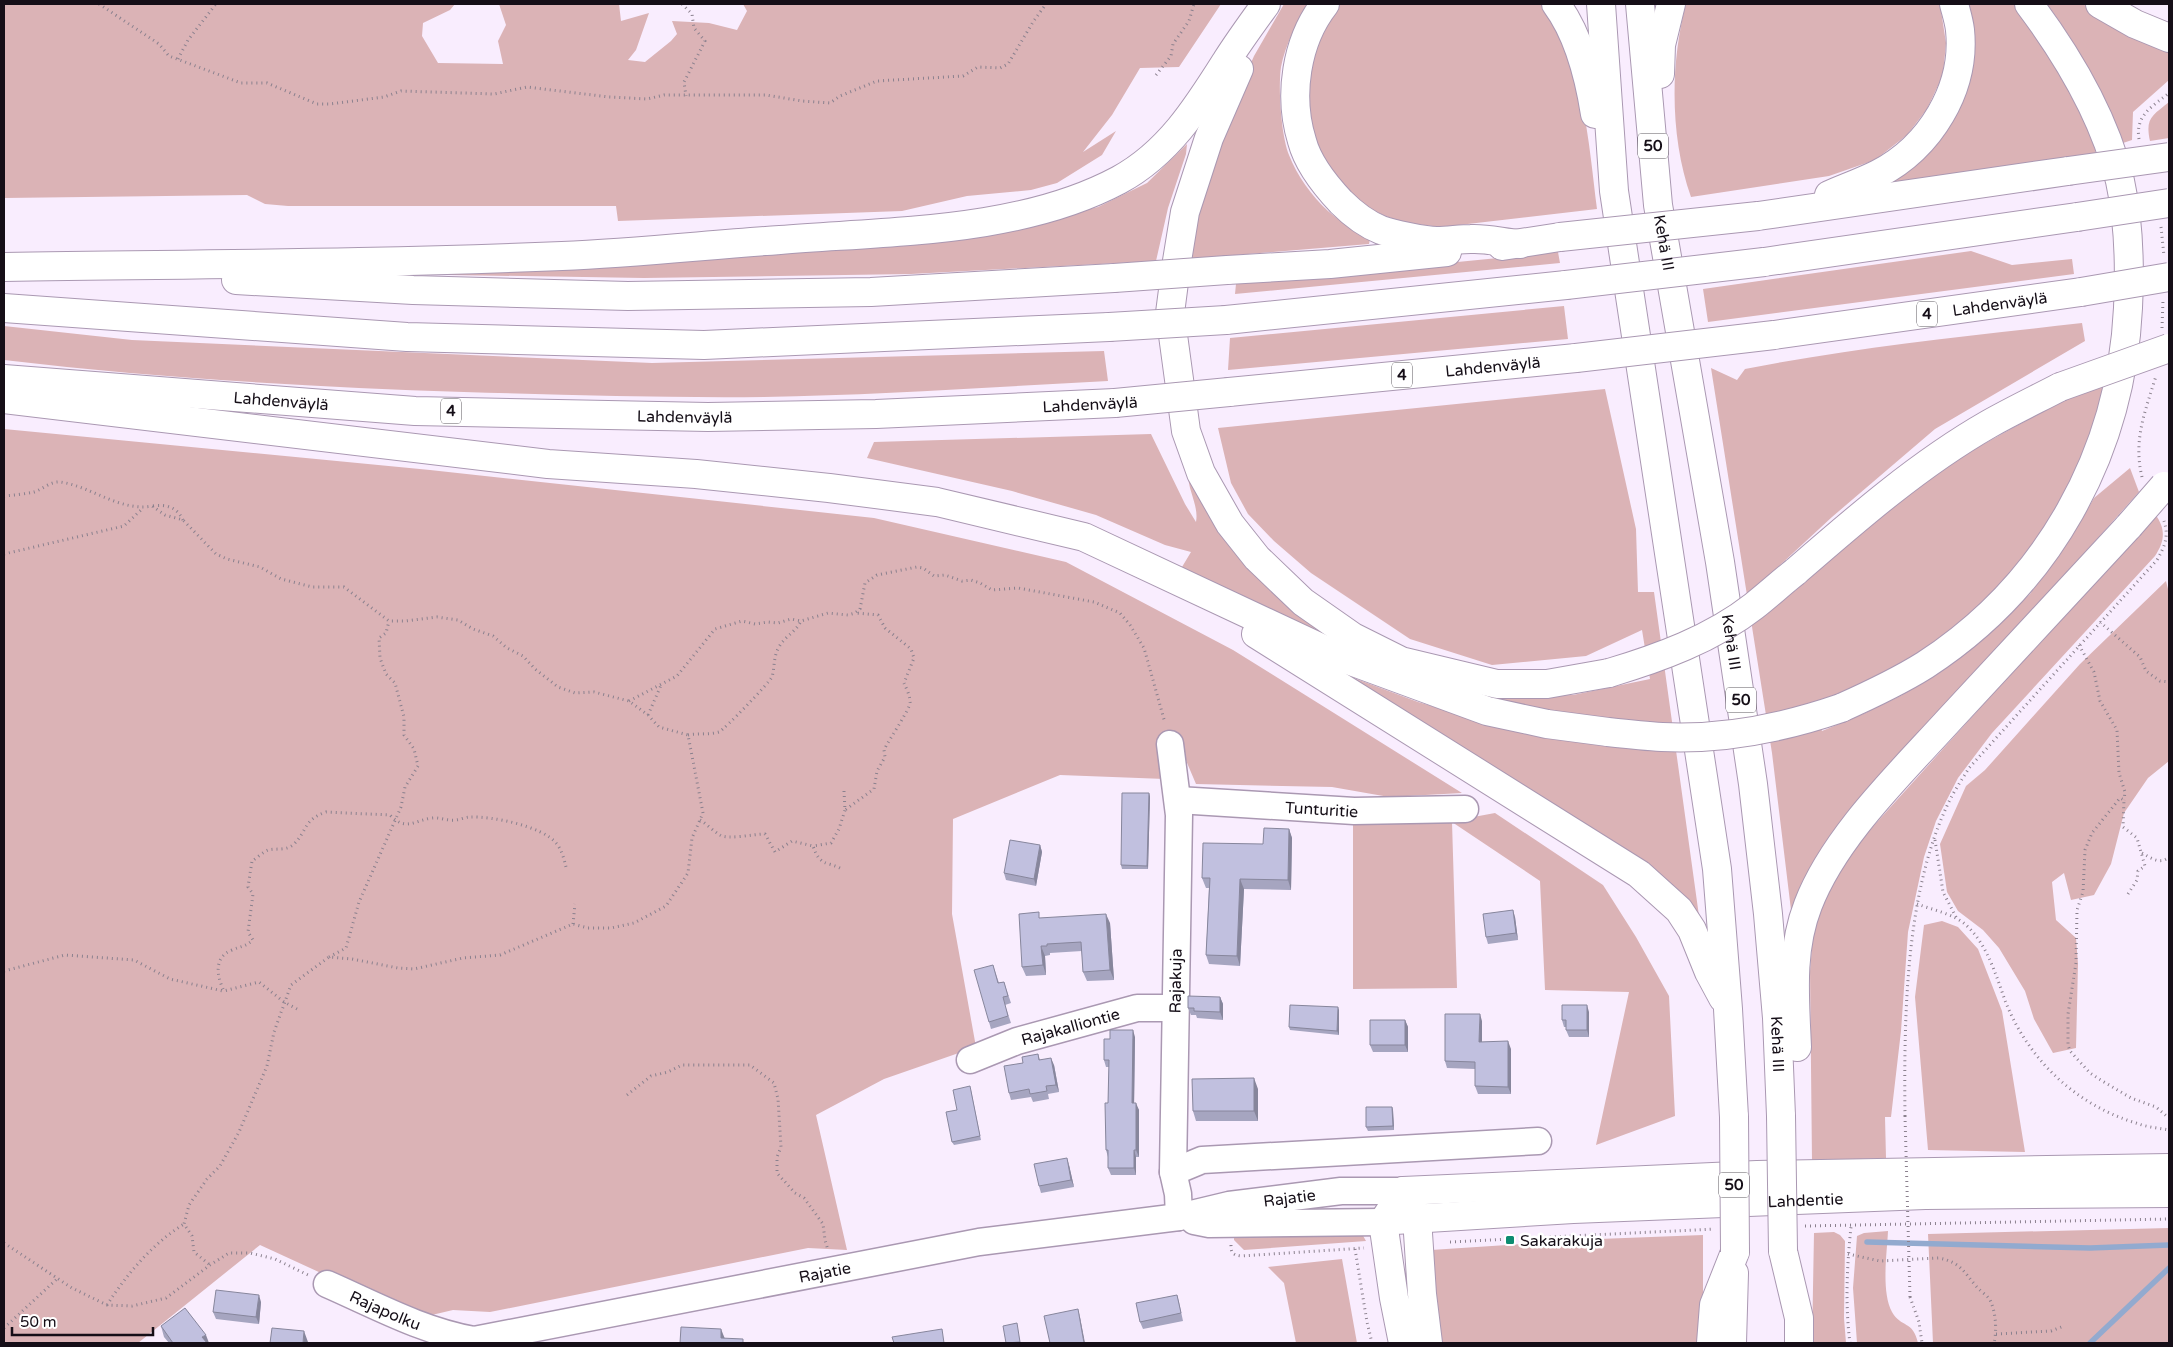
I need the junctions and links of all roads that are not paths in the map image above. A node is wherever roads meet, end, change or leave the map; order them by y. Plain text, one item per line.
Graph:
1 (1268, 4) edge
2 (1325, 4) edge
3 (1556, 4) edge
4 (1601, 4) edge
5 (1640, 4) edge
6 (1671, 4) edge
7 (1954, 4) edge
8 (2029, 4) edge
9 (2100, 4) edge
10 (2169, 38) edge
11 (2169, 157) edge
12 (1614, 191) junction
13 (1791, 210) junction
14 (2165, 215) edge
15 (1520, 244) junction
16 (4, 267) edge
17 (2166, 278) edge
18 (1673, 287) junction
19 (4, 308) edge
20 (2163, 350) edge
21 (4, 379) edge
22 (4, 399) edge
23 (2159, 490) edge
24 (1155, 570) junction
25 (1170, 744) road end
26 (1178, 800) junction
27 (1465, 809) dead end
28 (1174, 1008) junction
29 (1728, 1009) junction
30 (970, 1060) dead end
31 (1781, 1116) junction
32 (1538, 1141) dead end
33 (2169, 1168) edge
34 (1173, 1172) junction
35 (1527, 1184) junction
36 (1403, 1190) junction
37 (2169, 1193) edge
38 (1528, 1212) junction
39 (1179, 1218) junction
40 (1418, 1218) junction
41 (1383, 1222) junction
42 (1782, 1251) junction
43 (1735, 1252) junction
44 (327, 1284) road end
45 (474, 1340) joint
46 (1404, 1343) edge
47 (1428, 1343) edge
48 (1711, 1343) edge
49 (1732, 1343) edge
50 (1780, 1343) edge
51 (1799, 1343) edge

1 - 16 main road
1 - 20 main road, bridge
2 - 15 main road
3 - 12 main road
4 - 12 main road, 50
5 - 18 main road, Kehä III / 50
6 - 18 main road
7 - 13 main road
8 - 24 main road, bridge
9 - 10 main road
11 - 13 main road, bridge
12 - 29 main road, 50
13 - 15 main road, bridge
14 - 19 main road, bridge
15 - 16 main road, bridge
17 - 21 main road, Lahdenväylä / 4, bridge
18 - 31 main road, Kehä III / 50
22 - 24 main road
23 - 31 main road, bridge
24 - 29 main road
25 - 26 street, Rajakuja
26 - 27 street, Tunturitie
26 - 28 street, Rajakuja
28 - 30 street, Rajakalliontie
28 - 34 street, Rajakuja
29 - 43 main road, 50, bridge
31 - 42 main road, Kehä III / 50, bridge
32 - 34 street
33 - 35 main road, Lahdentie
34 - 39 street, Rajakuja
35 - 36 main road, Lahdentie
35 - 38 street
36 - 39 street, Rajatie
36 - 40 main road
36 - 41 main road
37 - 38 main road, Lahdentie
38 - 40 main road, Lahdentie
39 - 41 street, Rajatie
39 - 45 street, Rajatie
40 - 41 main road, Lahdentie
40 - 47 main road
41 - 46 main road
42 - 50 main road, Kehä III / 50
42 - 51 main road
43 - 48 main road
43 - 49 main road, 50
44 - 45 street, Rajapolku

